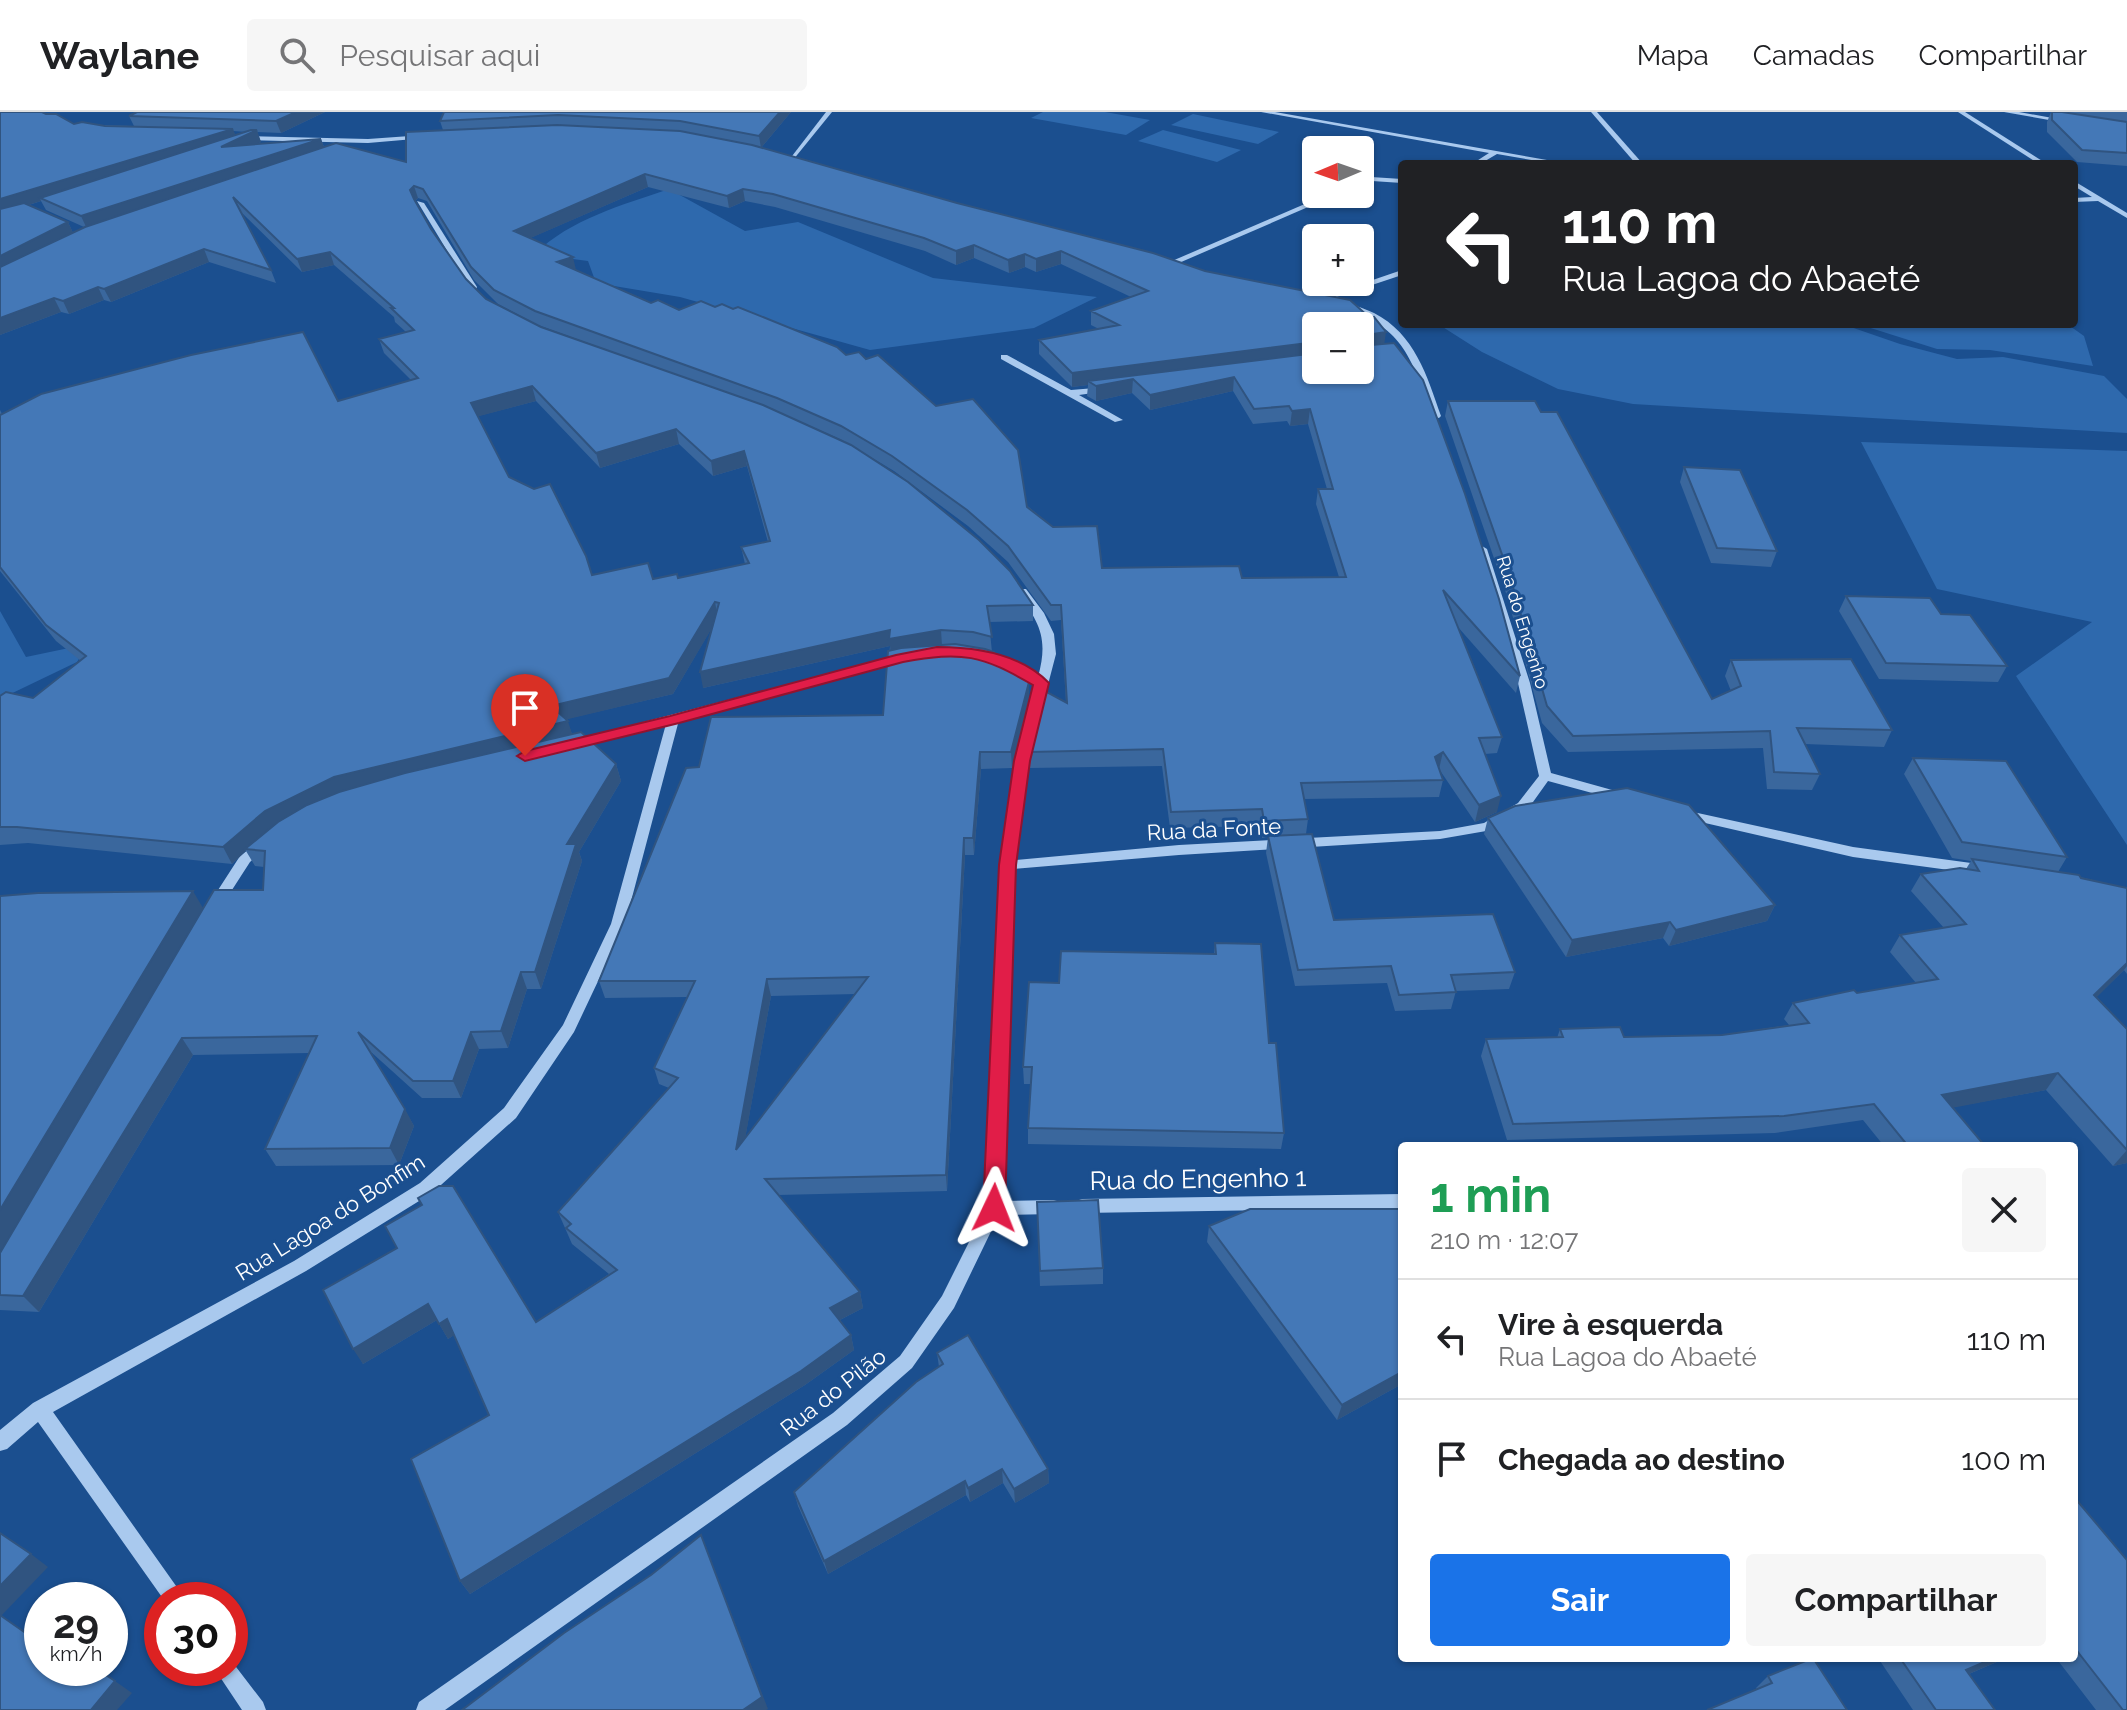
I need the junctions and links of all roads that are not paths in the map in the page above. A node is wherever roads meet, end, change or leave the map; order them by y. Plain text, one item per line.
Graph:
1 (829, 112) edge
2 (1264, 112) edge
3 (1594, 112) edge
4 (1961, 112) edge
5 (2007, 112) edge
6 (2082, 123) edge
7 (436, 136) edge
8 (232, 137) edge
9 (262, 139) junction
10 (368, 141) junction
11 (233, 148) edge
12 (339, 151) edge
13 (1495, 152) junction
14 (777, 156) edge
15 (791, 159) junction
16 (1482, 160) edge
17 (1543, 160) edge
18 (1636, 160) edge
19 (2038, 160) edge
20 (804, 163) edge
21 (1374, 179) edge
22 (1398, 181) edge
23 (2078, 185) edge
24 (2101, 199) junction
25 (2078, 200) edge
26 (420, 203) edge
27 (1302, 208) edge
28 (2127, 216) edge
29 (1158, 261) edge
30 (1169, 264) junction
31 (1184, 267) edge
32 (1398, 273) edge
33 (1306, 296) edge
34 (1321, 299) junction
35 (485, 300) edge
36 (1410, 349) junction
37 (1398, 351) edge
38 (1004, 357) dead end
39 (1115, 387) edge
40 (1069, 393) junction
41 (1118, 420) dead end
42 (1439, 425) edge
43 (1479, 539) edge
44 (1011, 578) edge
45 (966, 651) edge
46 (913, 656) edge
47 (1041, 683) junction
48 (673, 720) junction
49 (549, 750) edge
50 (1545, 776) junction
51 (1632, 800) edge
52 (1675, 812) edge
53 (271, 837) edge
54 (1007, 865) junction
55 (2008, 874) edge
56 (204, 924) edge
57 (1398, 1201) edge
58 (994, 1208) junction
59 (40, 1409) junction
60 (0, 1442) edge
61 (163, 1582) edge
62 (238, 1686) edge
63 (255, 1710) edge
64 (427, 1710) edge

1 - 15 street
2 - 13 street
3 - 18 street
4 - 19 street
5 - 6 street
7 - 10 street
8 - 9 street
9 - 10 street
9 - 11 street
10 - 12 street
13 - 16 street
13 - 17 street
14 - 15 street
15 - 20 street
21 - 22 street
23 - 24 street
24 - 25 street
24 - 28 street
26 - 35 street
27 - 30 street
29 - 30 street
30 - 31 street
32 - 34 street
33 - 34 street
34 - 36 street
36 - 37 street
36 - 42 street
38 - 40 street
39 - 40 street
40 - 41 street
43 - 50 street, Rua do Engenho
44 - 47 street, Rua do Pilão
45 - 47 street
46 - 48 street
47 - 54 street, Rua do Pilão
48 - 49 street
48 - 59 street, Rua Lagoa do Bonfim
50 - 51 street
50 - 54 street, Rua da Fonte
52 - 55 street
53 - 56 street
54 - 58 street, Rua do Pilão
57 - 58 street, Rua do Engenho 1
58 - 64 street, Rua do Pilão
59 - 60 street, Rua Lagoa do Bonfim
59 - 61 street
62 - 63 street

